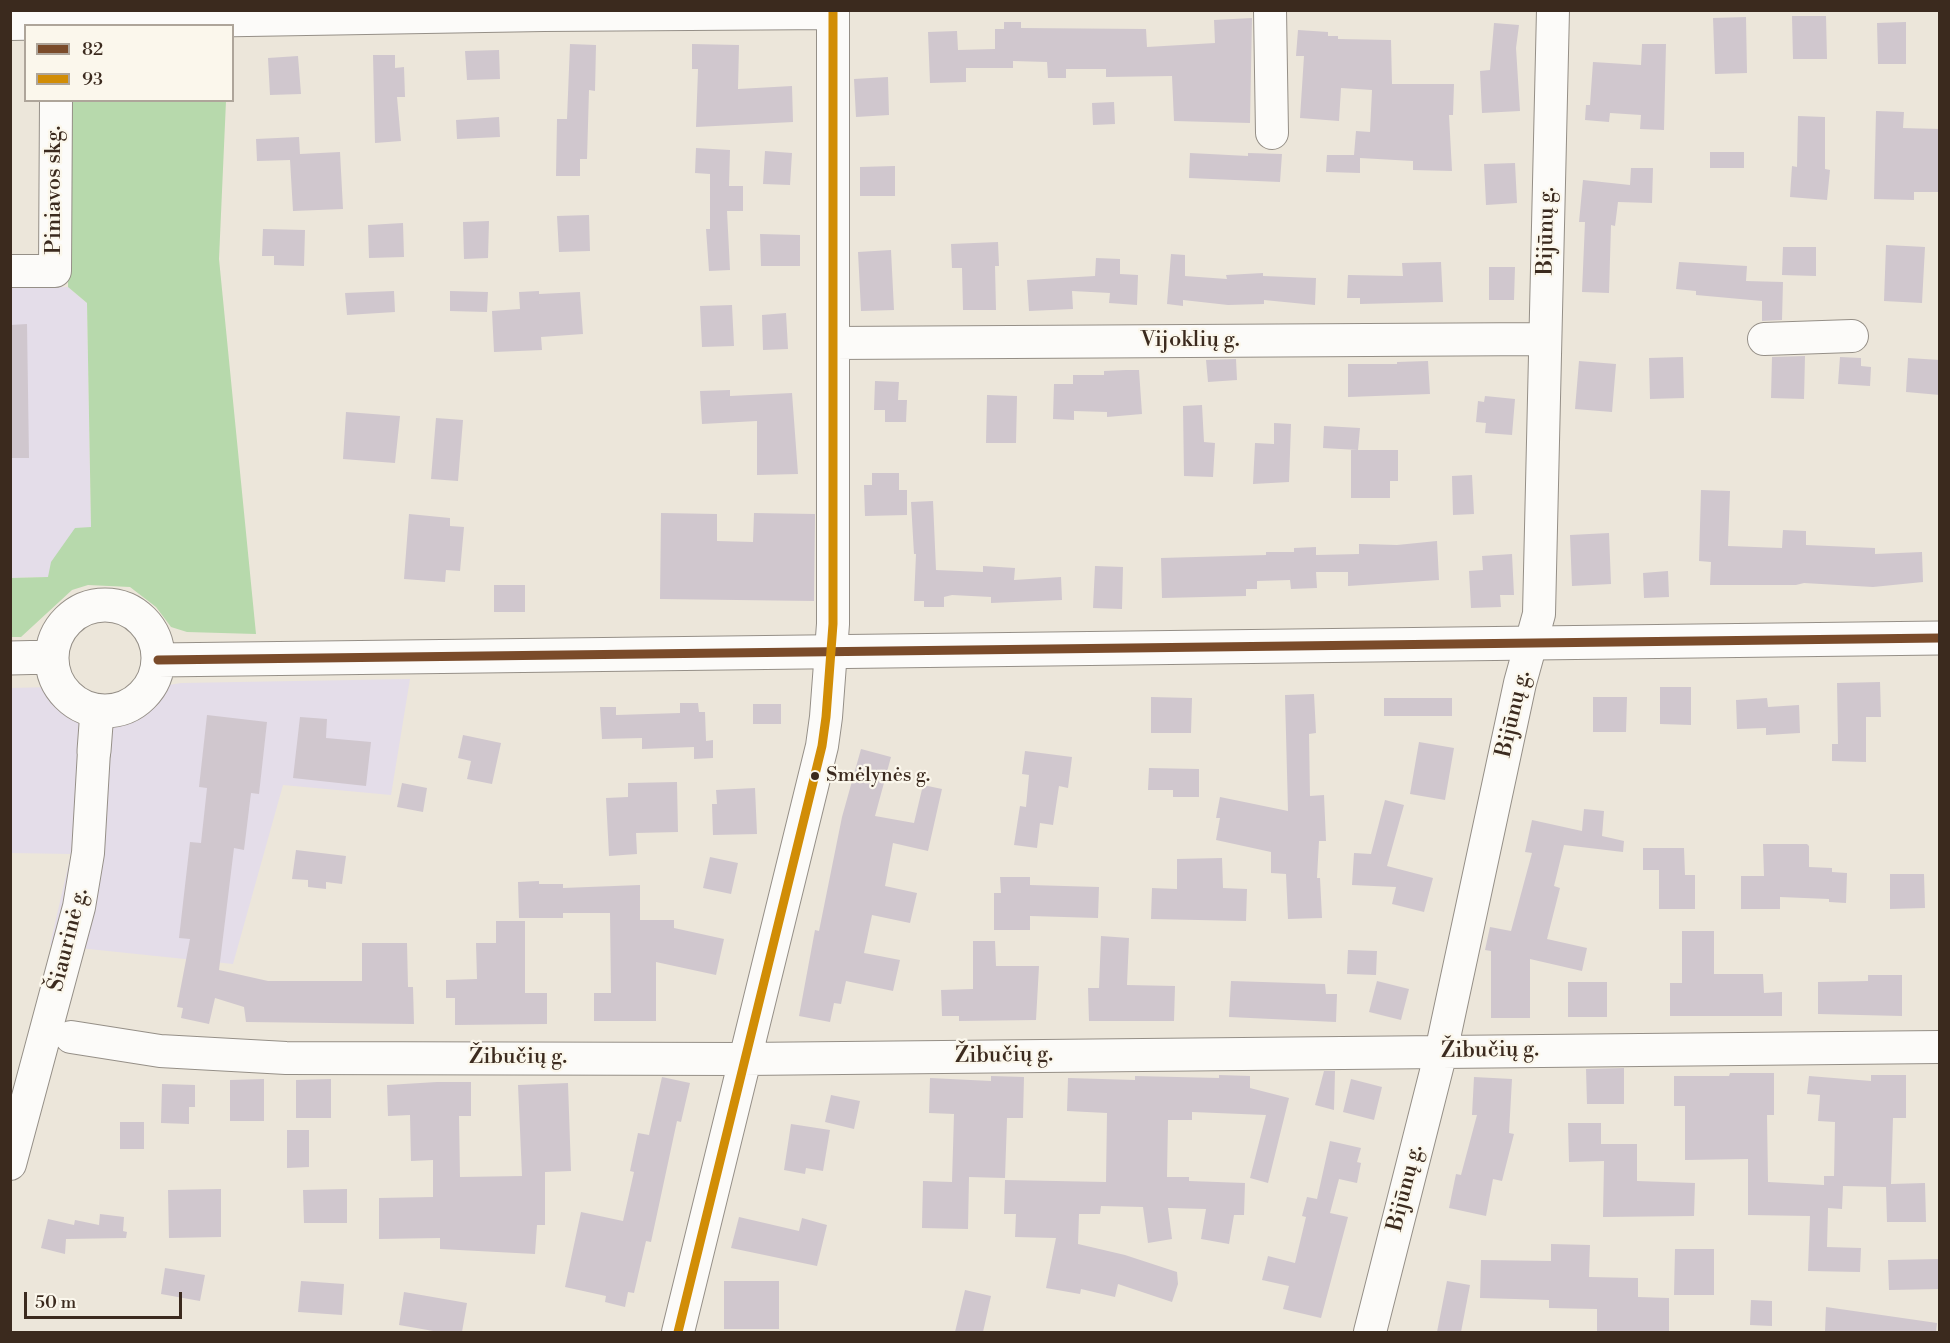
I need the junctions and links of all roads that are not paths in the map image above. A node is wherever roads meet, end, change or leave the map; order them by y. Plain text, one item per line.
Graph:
1 (1270, 10) edge
2 (1552, 10) edge
3 (644, 12) edge
4 (833, 12) edge
5 (469, 13) edge
6 (289, 15) edge
7 (57, 20) edge
8 (10, 24) edge
9 (56, 102) edge
10 (1272, 133) dead end
11 (10, 271) edge
12 (1852, 336) dead end
13 (1545, 339) junction
14 (1764, 339) dead end
15 (834, 343) junction
16 (1940, 638) edge
17 (1533, 642) junction
18 (832, 653) junction
19 (52, 657) junction
20 (10, 658) edge
21 (158, 660) junction
22 (97, 711) junction
23 (94, 751) joint
24 (70, 1037) dead end
25 (1940, 1047) edge
26 (1441, 1052) junction
27 (744, 1059) junction
28 (10, 1164) edge
29 (678, 1332) edge
30 (1370, 1332) edge

1 - 10 street
2 - 13 street, Bijūnų g.
3 - 4 street
3 - 5 street
4 - 15 street
5 - 6 street
6 - 7 street
7 - 8 street
9 - 11 street, Piniavos skg.
12 - 14 street
13 - 15 street, Vijoklių g.
13 - 17 street, Bijūnų g.
15 - 18 street
16 - 17 main road
17 - 18 main road
17 - 26 street, Bijūnų g.
18 - 21 main road
18 - 27 street
19 - 20 main road
19 - 21 main road
19 - 22 main road
21 - 22 main road
22 - 23 main road, Šiaurinė g.
23 - 28 street, Šiaurinė g.
24 - 27 street, Žibučių g.
25 - 26 street, Žibučių g.
26 - 27 street, Žibučių g.
26 - 30 street, Bijūnų g.
27 - 29 street

